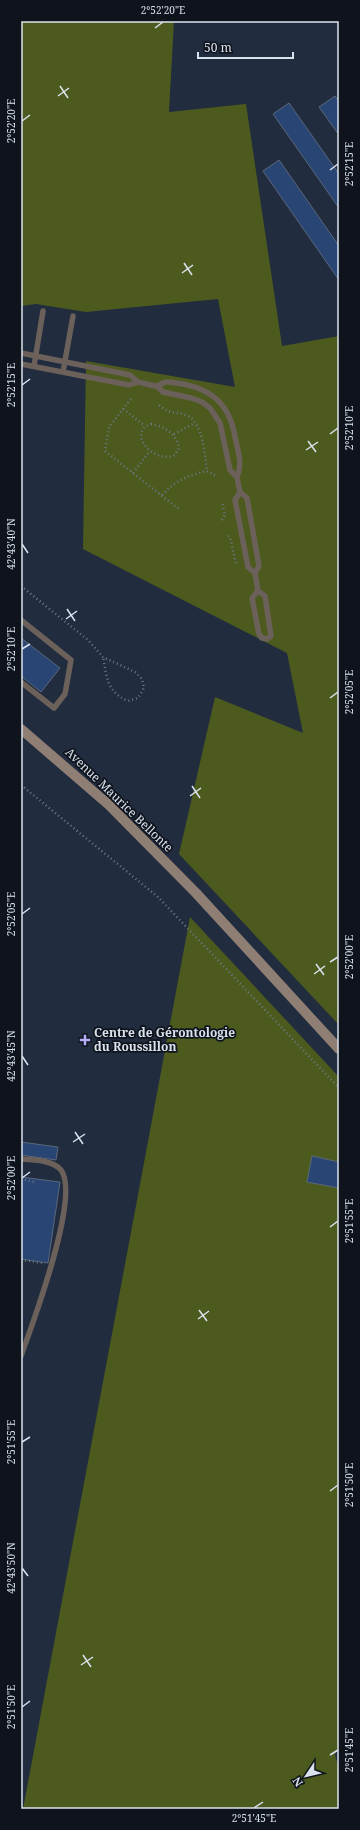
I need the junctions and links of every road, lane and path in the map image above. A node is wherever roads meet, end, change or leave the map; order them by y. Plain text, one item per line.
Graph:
1 (43, 311) dead end
2 (73, 316) dead end
3 (21, 353) edge
4 (35, 356) junction
5 (64, 362) junction
6 (21, 364) edge
7 (34, 366) junction
8 (63, 372) junction
9 (138, 382) junction
10 (157, 386) junction
11 (131, 399) dead end
12 (159, 404) dead end
13 (123, 409) junction
14 (195, 423) junction
15 (145, 426) junction
16 (174, 434) junction
17 (150, 451) junction
18 (207, 471) junction
19 (133, 473) junction
20 (216, 476) dead end
21 (237, 477) junction
22 (240, 492) junction
23 (162, 495) junction
24 (222, 502) dead end
25 (180, 510) dead end
26 (222, 520) dead end
27 (228, 536) dead end
28 (236, 564) dead end
29 (255, 573) junction
30 (21, 586) edge
31 (258, 590) junction
32 (21, 620) edge
33 (103, 657) junction
34 (21, 682) edge
35 (21, 729) edge
36 (21, 785) edge
37 (339, 1049) edge
38 (339, 1088) edge
39 (21, 1159) edge
40 (21, 1179) edge
41 (35, 1182) dead end
42 (21, 1260) edge
43 (52, 1264) junction
44 (23, 1343) edge
45 (21, 1356) edge

1 - 4 lane
2 - 5 lane
3 - 4 lane
4 - 5 lane
4 - 7 lane
5 - 8 lane
5 - 9 lane
6 - 7 lane
7 - 8 lane
8 - 9 lane
9 - 10 lane
10 - 21 lane
10 - 21 lane
11 - 13 path
12 - 14 path
13 - 15 path
13 - 19 path
14 - 16 path
14 - 18 path
15 - 16 path
15 - 17 path
16 - 17 path
17 - 19 path
18 - 20 path
18 - 23 path
19 - 23 path
21 - 22 lane
22 - 29 lane
22 - 29 lane
23 - 25 path
24 - 26 path
27 - 28 path
29 - 31 lane
30 - 33 path
31 - 31 lane
32 - 34 lane
33 - 33 path
35 - 37 main road, Avenue Maurice Bellonte
36 - 38 path
39 - 43 lane
40 - 41 path
42 - 43 path
43 - 44 lane
44 - 45 lane

